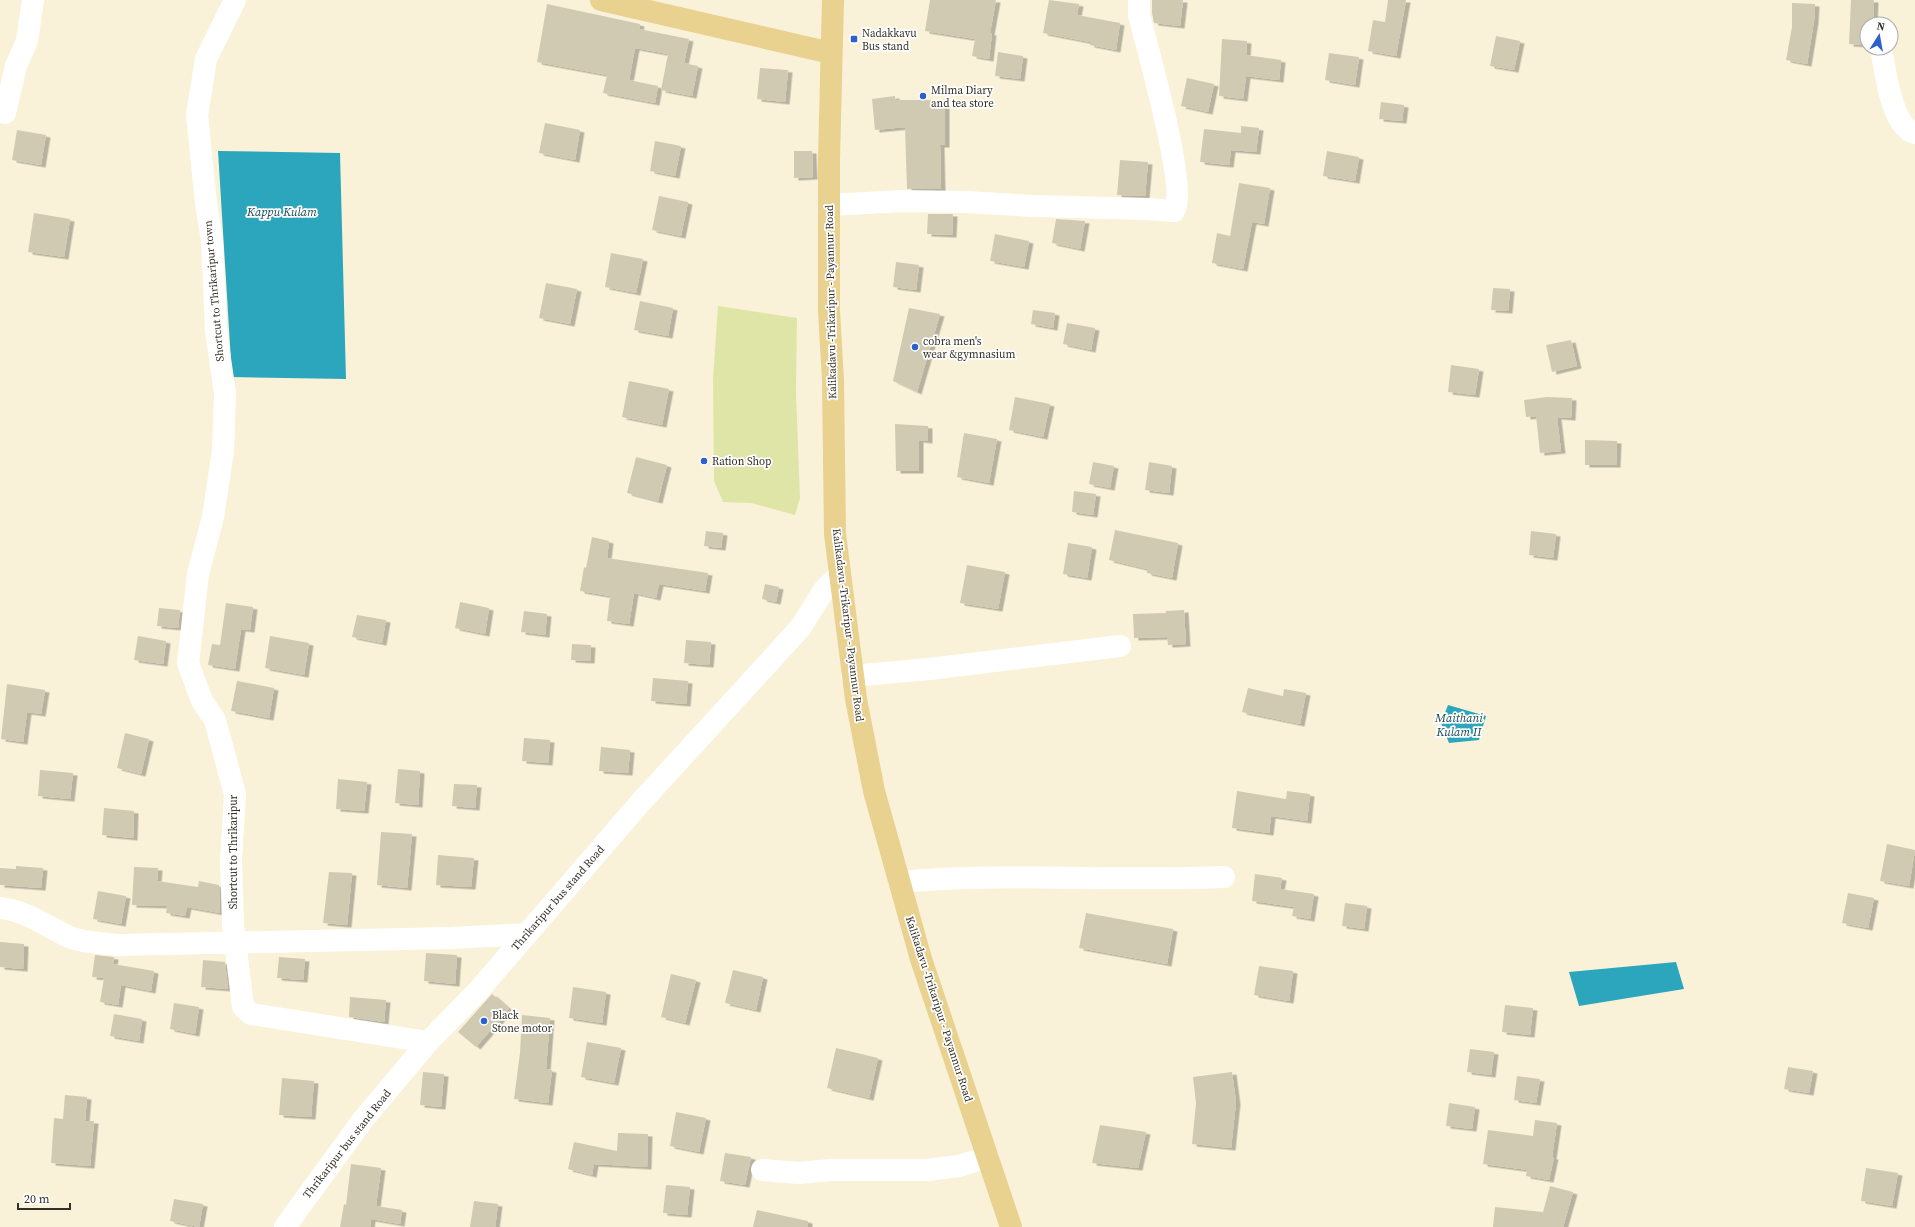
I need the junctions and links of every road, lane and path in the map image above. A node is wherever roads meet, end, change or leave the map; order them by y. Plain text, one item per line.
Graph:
1 (33, 0) edge
2 (235, 0) edge
3 (601, 0) edge
4 (833, 0) edge
5 (1139, 0) edge
6 (831, 53) junction
7 (1882, 56) edge
8 (5, 113) dead end
9 (1915, 133) edge
10 (829, 205) junction
11 (213, 517) joint
12 (839, 575) junction
13 (1120, 646) dead end
14 (852, 676) junction
15 (1224, 877) dead end
16 (899, 882) junction
17 (0, 908) edge
18 (527, 934) junction
19 (235, 942) junction
20 (428, 1042) junction
21 (988, 1157) junction
22 (762, 1170) dead end
23 (284, 1227) edge
24 (1011, 1227) edge

1 - 8 street
2 - 11 street, Shortcut to Thrikaripur town
3 - 6 main road
4 - 6 main road, Kalikadavu -Trikaripur - Payannur Road
5 - 10 street
6 - 10 main road, Kalikadavu -Trikaripur - Payannur Road
7 - 9 street
10 - 12 main road, Kalikadavu -Trikaripur - Payannur Road
11 - 19 street, Shortcut to Thrikaripur
12 - 14 main road, Kalikadavu -Trikaripur - Payannur Road
12 - 18 street, Thrikaripur bus stand Road
13 - 14 street
14 - 16 main road, Kalikadavu -Trikaripur - Payannur Road
15 - 16 street
16 - 21 main road, Kalikadavu -Trikaripur - Payannur Road
17 - 19 street
18 - 19 street
18 - 20 street, Thrikaripur bus stand Road
19 - 20 street, Shortcut to Thrikaripur
20 - 23 street, Thrikaripur bus stand Road
21 - 22 street
21 - 24 main road, Kalikadavu -Trikaripur - Payannur Road

